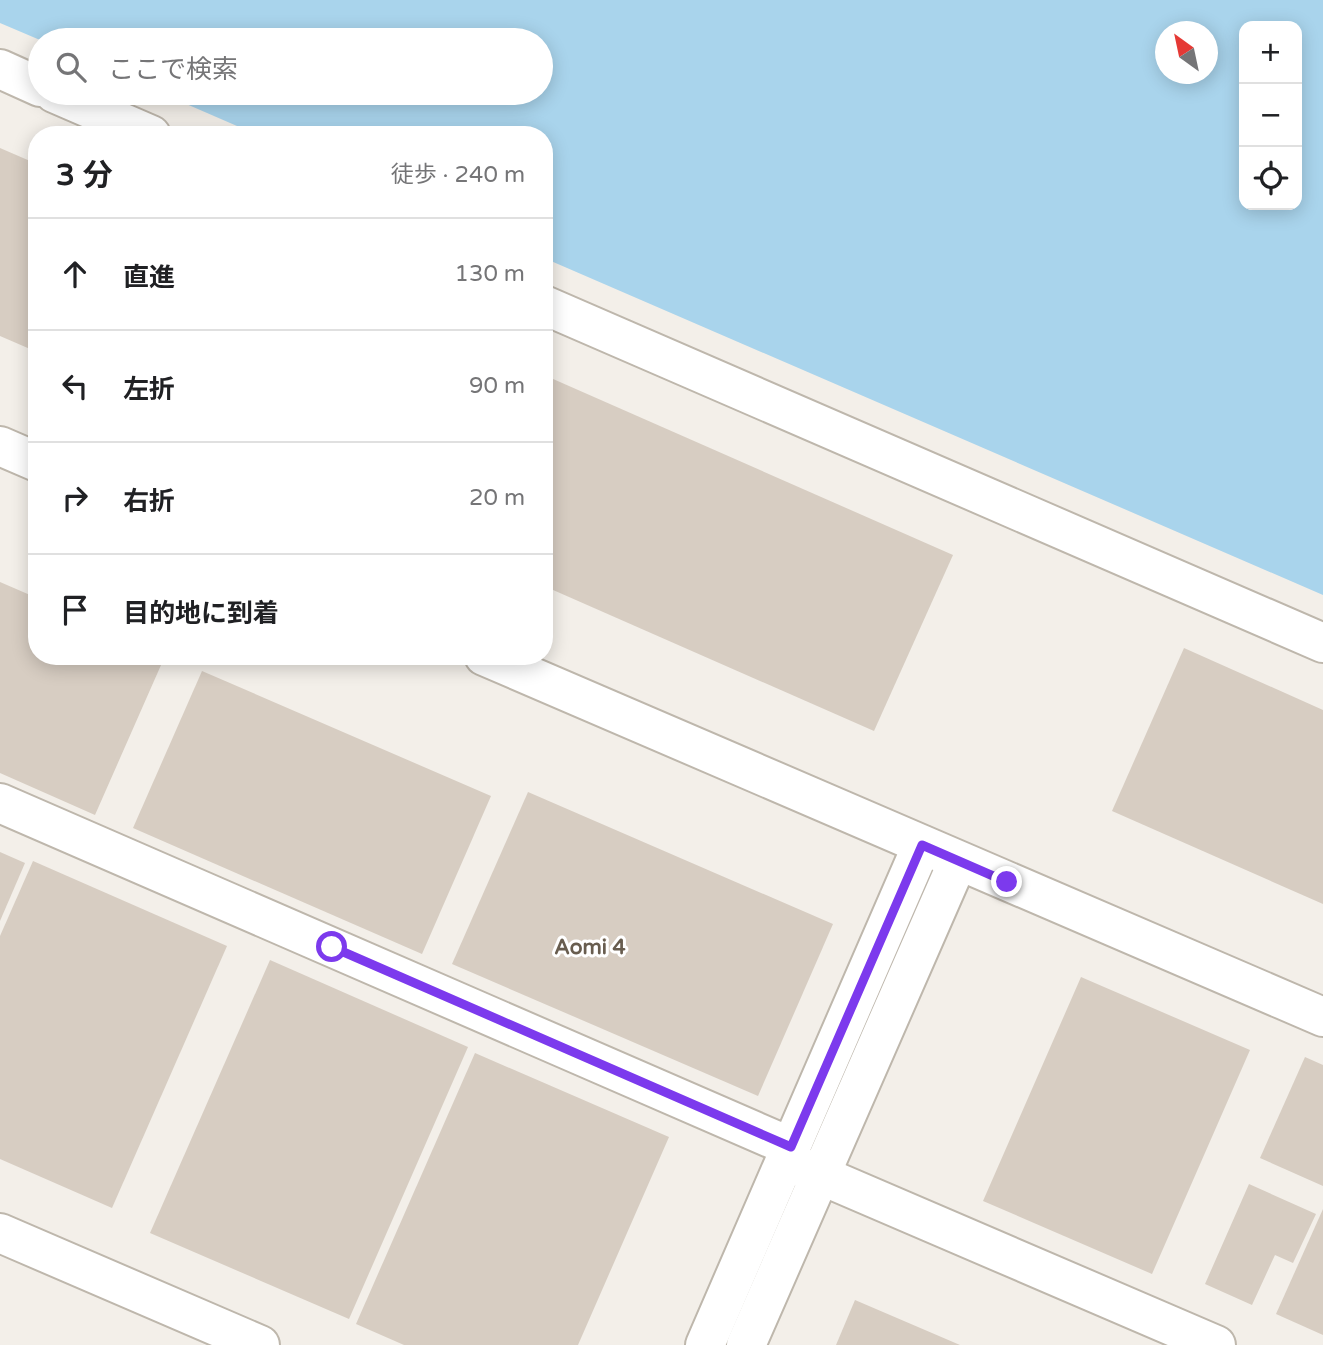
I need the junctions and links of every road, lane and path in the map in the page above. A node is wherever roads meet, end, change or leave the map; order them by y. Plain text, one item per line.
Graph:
1 (0, 69) edge
2 (28, 82) edge
3 (82, 105) edge
4 (130, 126) edge
5 (553, 309) edge
6 (0, 446) edge
7 (28, 458) edge
8 (1323, 643) edge
9 (505, 665) edge
10 (0, 803) edge
11 (922, 845) junction
12 (958, 861) junction
13 (1323, 1017) edge
14 (788, 1153) junction
15 (821, 1175) junction
16 (0, 1233) edge
17 (260, 1345) edge
18 (705, 1345) edge
19 (746, 1345) edge
20 (1216, 1345) edge

1 - 2 street
3 - 4 street
5 - 8 street
6 - 7 street
9 - 11 street
10 - 14 street
11 - 12 street
11 - 14 street
12 - 13 street
12 - 15 street
14 - 15 street
14 - 18 street
15 - 19 street
15 - 20 street
16 - 17 street

